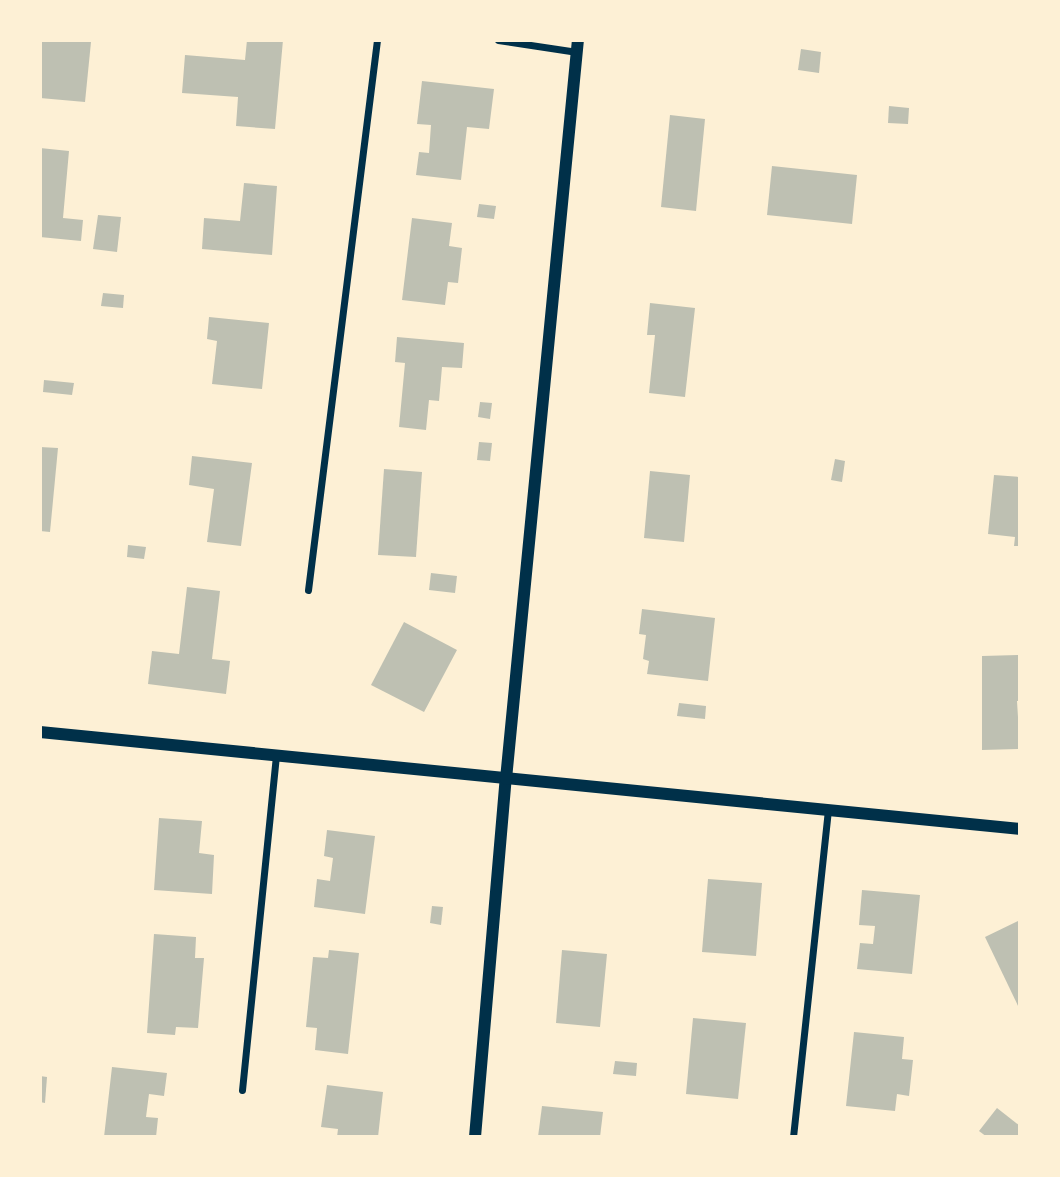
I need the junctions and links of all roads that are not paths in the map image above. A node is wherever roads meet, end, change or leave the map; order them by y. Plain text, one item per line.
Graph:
1 (377, 40) edge
2 (498, 40) edge
3 (577, 46) edge
4 (309, 590) dead end
5 (40, 732) edge
6 (276, 753) junction
7 (506, 779) junction
8 (828, 810) junction
9 (1020, 829) edge
10 (242, 1090) dead end
11 (475, 1137) edge
12 (793, 1137) edge

1 - 4 street
2 - 3 street
3 - 7 street
5 - 6 street
6 - 7 street
6 - 10 street
7 - 8 street
7 - 11 street
8 - 9 street
8 - 12 street

